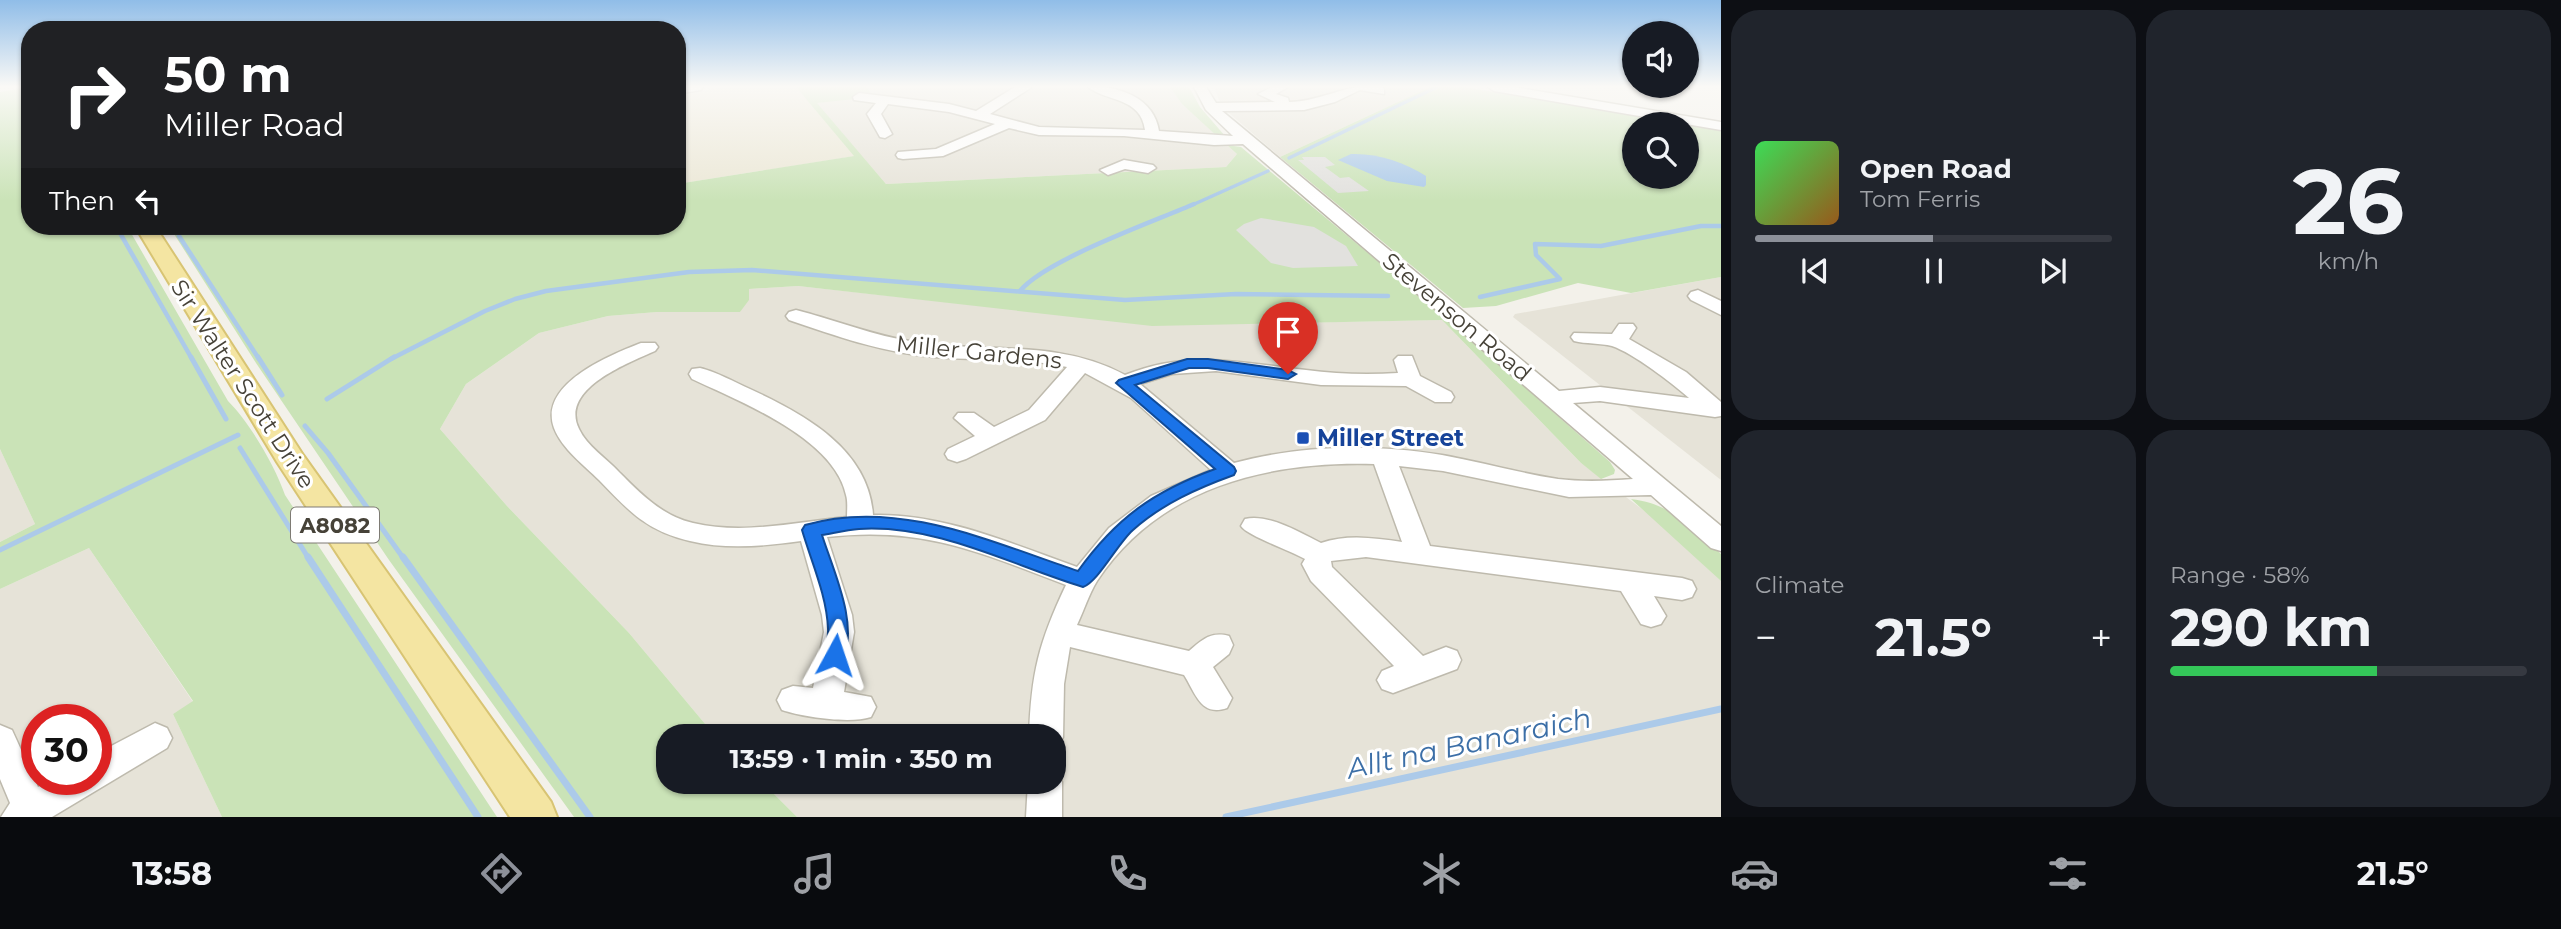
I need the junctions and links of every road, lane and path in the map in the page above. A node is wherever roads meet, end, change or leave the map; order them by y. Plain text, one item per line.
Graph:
1 (861, 125) dead end
2 (881, 125) edge
3 (1003, 125) edge
4 (1011, 125) edge
5 (1151, 125) edge
6 (1228, 125) edge
7 (1100, 133) junction
8 (1152, 134) junction
9 (1245, 140) junction
10 (903, 155) dead end
11 (1116, 156) junction
12 (1148, 168) dead end
13 (1108, 170) dead end
14 (151, 235) edge
15 (1698, 296) dead end
16 (1721, 309) edge
17 (796, 316) dead end
18 (1581, 337) dead end
19 (648, 347) dead end
20 (1081, 363) junction
21 (699, 374) dead end
22 (1124, 383) junction
23 (1443, 397) dead end
24 (1552, 398) junction
25 (1718, 409) edge
26 (967, 418) dead end
27 (992, 437) junction
28 (957, 454) dead end
29 (1383, 457) junction
30 (1227, 471) junction
31 (1658, 486) junction
32 (860, 522) junction
33 (1254, 526) dead end
34 (811, 530) junction
35 (1721, 541) edge
36 (1420, 554) junction
37 (1320, 555) junction
38 (1083, 579) junction
39 (1630, 582) junction
40 (1682, 589) dead end
41 (1651, 617) dead end
42 (1059, 632) junction
43 (1218, 645) dead end
44 (1446, 660) dead end
45 (1194, 665) junction
46 (1405, 675) joint
47 (1216, 698) dead end
48 (793, 700) dead end
49 (826, 703) junction
50 (860, 707) dead end
51 (1047, 724) edge
52 (155, 738) dead end
53 (0, 740) edge
54 (112, 763) edge
55 (1045, 794) edge
56 (58, 795) edge
57 (25, 814) edge
58 (535, 817) edge
59 (1044, 817) edge

1 - 2 street
3 - 10 street
4 - 7 street
5 - 8 street
6 - 9 street, Stevenson Road
7 - 8 street
7 - 11 street
8 - 9 street
9 - 24 street, Stevenson Road
11 - 12 street
11 - 13 street
14 - 58 main road, Sir Walter Scott Drive / A8082
15 - 16 street
17 - 20 street, Miller Gardens
18 - 25 street
19 - 34 street
20 - 22 street, Miller Gardens
20 - 27 street, Miller Gardens
21 - 32 street
22 - 23 street
22 - 30 street, Miller Gardens
24 - 25 street
24 - 31 street, Stevenson Road
26 - 27 street
27 - 28 street, Miller Gardens
29 - 30 street
29 - 31 street
29 - 36 street
30 - 38 street
31 - 35 street, Stevenson Road
32 - 34 street
32 - 38 street
33 - 37 street
34 - 49 street
36 - 37 street
36 - 39 street
37 - 46 street
38 - 42 street
39 - 40 street
39 - 41 street
42 - 45 street
42 - 51 street
43 - 45 street
44 - 46 street
45 - 47 street
48 - 49 street
49 - 50 street
52 - 54 street
53 - 57 street
55 - 59 street
56 - 57 street

